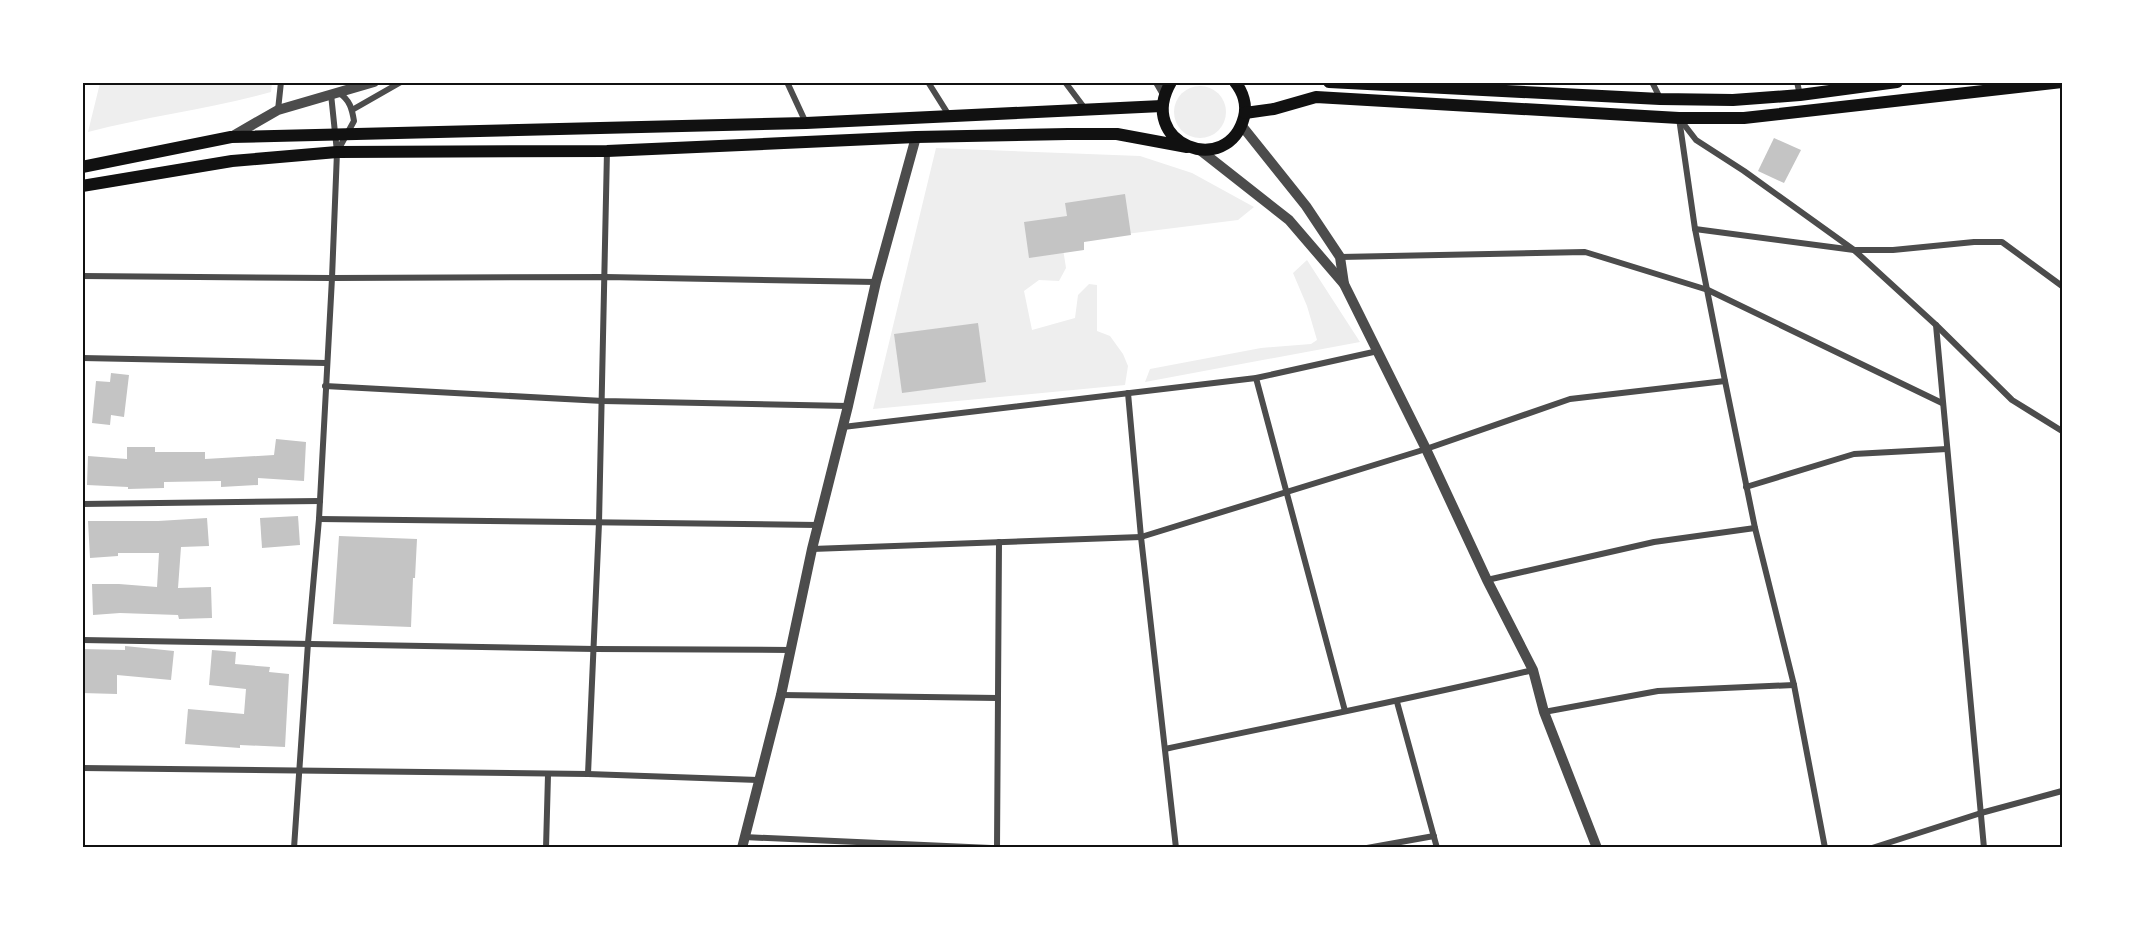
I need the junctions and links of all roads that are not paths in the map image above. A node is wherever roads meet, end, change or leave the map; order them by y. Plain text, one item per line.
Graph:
1 (281, 82) edge
2 (374, 82) edge
3 (401, 82) edge
4 (787, 82) edge
5 (928, 82) edge
6 (1065, 82) edge
7 (1158, 82) edge
8 (1235, 82) edge
9 (1329, 82) edge
10 (1652, 82) edge
11 (1898, 82) edge
12 (2062, 82) edge
13 (1799, 89) edge
14 (335, 93) junction
15 (1166, 94) edge
16 (1660, 99) junction
17 (278, 110) junction
18 (352, 110) junction
19 (1086, 110) junction
20 (1245, 113) junction
21 (950, 117) junction
22 (1679, 118) junction
23 (806, 123) junction
24 (1242, 126) junction
25 (341, 134) junction
26 (231, 137) junction
27 (916, 137) junction
28 (1193, 148) junction
29 (608, 151) junction
30 (337, 152) junction
31 (82, 167) edge
32 (82, 186) edge
33 (1695, 229) junction
34 (1854, 250) junction
35 (1340, 257) junction
36 (82, 276) edge
37 (606, 277) junction
38 (332, 278) junction
39 (876, 282) junction
40 (1344, 284) junction
41 (2062, 286) edge
42 (1708, 290) junction
43 (1936, 325) junction
44 (1378, 351) junction
45 (82, 358) edge
46 (326, 363) junction
47 (1256, 378) junction
48 (1725, 381) junction
49 (325, 386) junction
50 (1128, 393) junction
51 (603, 401) junction
52 (1942, 403) junction
53 (848, 406) junction
54 (843, 427) junction
55 (2062, 431) edge
56 (1426, 448) junction
57 (1947, 449) junction
58 (1746, 487) junction
59 (1286, 491) junction
60 (320, 501) junction
61 (82, 504) edge
62 (319, 519) junction
63 (599, 523) junction
64 (819, 525) junction
65 (1755, 528) junction
66 (1141, 537) junction
67 (999, 542) junction
68 (812, 549) junction
69 (1487, 580) junction
70 (82, 640) edge
71 (308, 643) junction
72 (595, 649) junction
73 (792, 650) junction
74 (1533, 670) junction
75 (1794, 685) junction
76 (781, 695) junction
77 (998, 698) junction
78 (1397, 702) junction
79 (1345, 711) junction
80 (1544, 712) junction
81 (1165, 749) junction
82 (82, 768) edge
83 (298, 772) junction
84 (588, 774) junction
85 (548, 775) junction
86 (758, 780) junction
87 (2062, 792) edge
88 (1981, 813) junction
89 (1434, 837) junction
90 (743, 842) edge
91 (294, 848) edge
92 (546, 848) edge
93 (991, 848) edge
94 (997, 848) edge
95 (1176, 848) edge
96 (1367, 848) edge
97 (1437, 848) edge
98 (1597, 848) edge
99 (1826, 848) edge
100 (1872, 848) edge
101 (1984, 848) edge

1 - 17 street
2 - 14 street
3 - 18 street
4 - 23 street
5 - 21 street
6 - 19 street
7 - 15 street
8 - 20 main road
9 - 16 main road
10 - 16 street
11 - 13 main road
12 - 22 main road
13 - 16 main road
14 - 17 street
14 - 18 street
14 - 25 street
15 - 19 main road
15 - 28 main road
17 - 26 street
18 - 25 street
19 - 21 main road
20 - 22 main road
20 - 24 main road
21 - 23 main road
22 - 33 street
22 - 34 street
23 - 25 main road
24 - 28 main road
24 - 35 street
25 - 26 main road
25 - 30 street
25 - 30 street
26 - 31 main road
27 - 28 main road
27 - 29 main road
27 - 39 street
28 - 40 street
29 - 30 main road
29 - 37 street
30 - 32 main road
30 - 38 street
33 - 34 street
33 - 42 street
34 - 41 street
34 - 43 street
35 - 40 street
35 - 42 street
36 - 38 street
37 - 38 street
37 - 39 street
37 - 51 street
38 - 46 street
39 - 53 street
40 - 44 street
42 - 48 street
42 - 52 street
43 - 52 street
43 - 55 street
44 - 47 street
44 - 56 street
45 - 46 street
46 - 49 street
47 - 50 street
47 - 59 street
48 - 56 street
48 - 58 street
49 - 51 street
49 - 60 street
50 - 54 street
50 - 66 street
51 - 53 street
51 - 63 street
52 - 57 street
53 - 54 street
54 - 64 street
56 - 59 street
56 - 69 street
57 - 58 street
57 - 88 street
58 - 65 street
59 - 66 street
59 - 79 street
60 - 61 street
60 - 62 street
62 - 63 street
62 - 71 street
63 - 64 street
63 - 72 street
64 - 68 street
65 - 69 street
65 - 75 street
66 - 67 street
66 - 81 street
67 - 68 street
67 - 77 street
68 - 73 street
69 - 74 street
70 - 71 street
71 - 72 street
71 - 83 street
72 - 73 street
72 - 84 street
73 - 76 street
74 - 78 street
74 - 80 street
75 - 80 street
75 - 99 street
76 - 77 street
76 - 86 street
77 - 94 street
78 - 79 street
78 - 89 street
79 - 81 street
80 - 98 street
81 - 95 street
82 - 83 street
83 - 85 street
83 - 91 street
84 - 85 street
84 - 86 street
85 - 92 street
86 - 90 street
87 - 88 street
88 - 100 street
88 - 101 street
89 - 96 street
89 - 97 street
90 - 93 street

